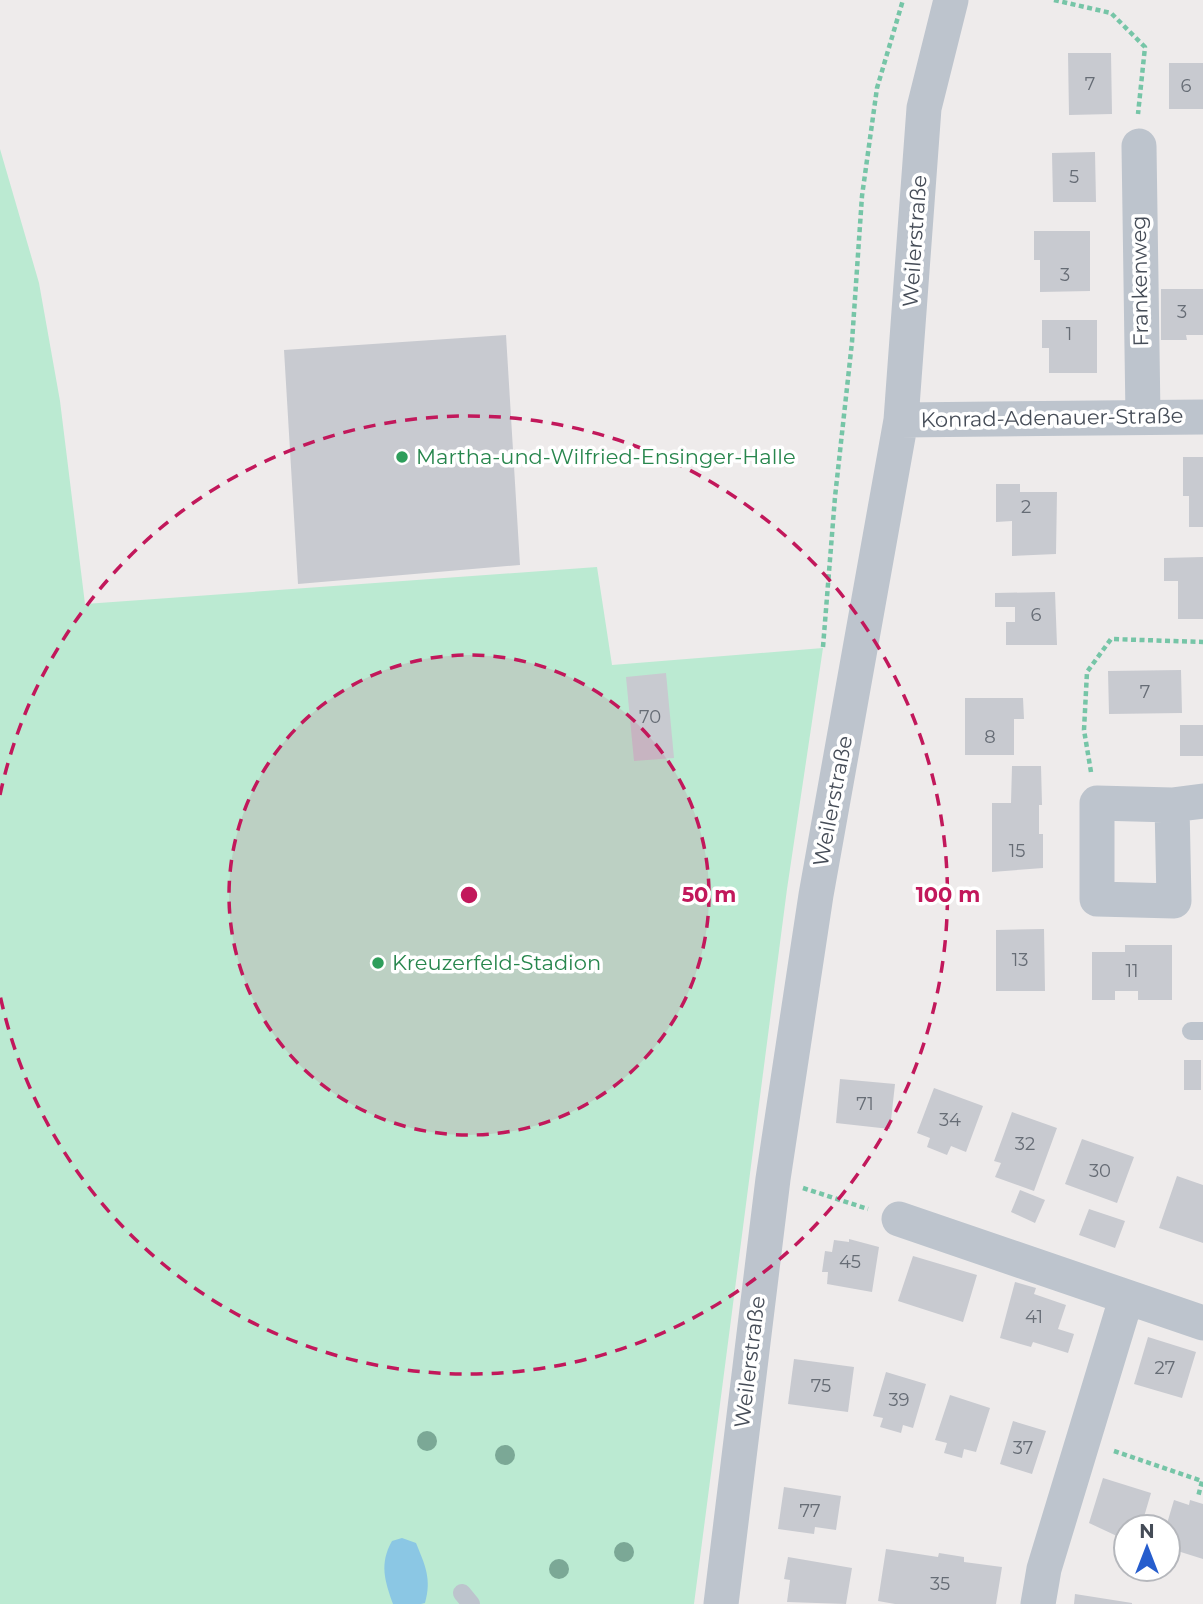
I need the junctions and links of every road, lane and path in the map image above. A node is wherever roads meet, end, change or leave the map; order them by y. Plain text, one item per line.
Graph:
1 (903, 0) edge
2 (951, 0) edge
3 (1054, 0) edge
4 (1139, 146) joint
5 (1143, 416) junction
6 (1203, 417) edge
7 (901, 420) junction
8 (829, 592) dead end
9 (1203, 642) edge
10 (1097, 803) junction
11 (1188, 803) edge
12 (773, 1179) junction
13 (899, 1219) joint
14 (1126, 1299) junction
15 (1203, 1323) edge
16 (1083, 1441) junction
17 (1198, 1497) dead end
18 (721, 1604) edge
19 (1038, 1604) edge

1 - 8 path
2 - 7 street, Weilerstraße
3 - 4 path
4 - 5 street, Frankenweg
5 - 6 street, Konrad-Adenauer-Straße
5 - 7 street, Konrad-Adenauer-Straße
7 - 12 street, Weilerstraße
9 - 10 path
10 - 11 street
10 - 11 street
12 - 13 path
12 - 18 street, Weilerstraße
13 - 14 street
14 - 15 street
14 - 16 street
16 - 17 path
16 - 19 street

